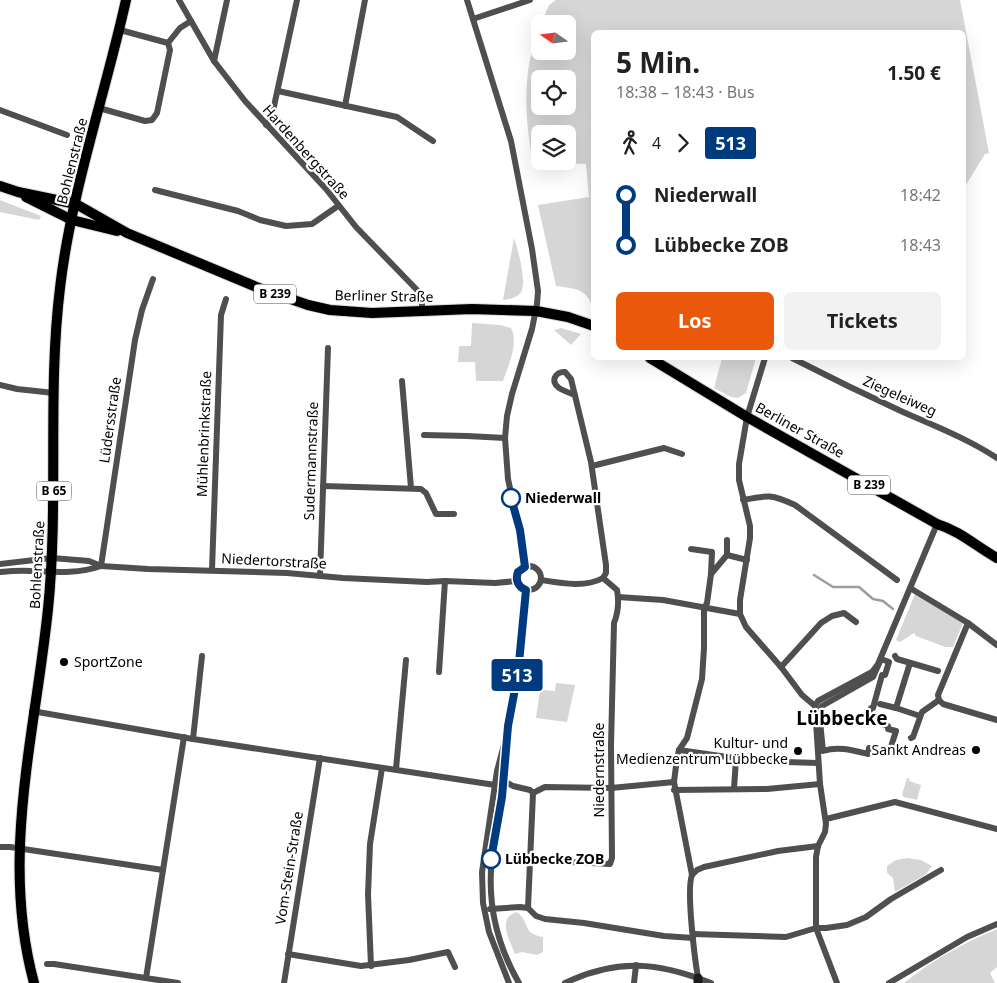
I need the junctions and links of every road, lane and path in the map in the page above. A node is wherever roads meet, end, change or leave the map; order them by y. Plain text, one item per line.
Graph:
1 (126, 0) edge
2 (179, 0) edge
3 (227, 0) edge
4 (297, 0) edge
5 (365, 0) edge
6 (467, 0) edge
7 (530, 0) edge
8 (473, 19) junction
9 (191, 22) junction
10 (120, 30) junction
11 (168, 43) junction
12 (214, 61) junction
13 (278, 91) junction
14 (345, 106) junction
15 (100, 108) junction
16 (0, 110) edge
17 (266, 125) junction
18 (67, 135) dead end
19 (433, 141) dead end
20 (0, 186) edge
21 (155, 190) dead end
22 (18, 192) junction
23 (76, 204) junction
24 (338, 206) junction
25 (72, 220) junction
26 (127, 233) junction
27 (153, 279) dead end
28 (226, 299) dead end
29 (536, 311) junction
30 (422, 312) junction
31 (591, 325) edge
32 (328, 348) dead end
33 (653, 360) edge
34 (764, 360) edge
35 (796, 360) edge
36 (402, 381) dead end
37 (0, 384) edge
38 (54, 393) junction
39 (575, 395) dead end
40 (747, 416) junction
41 (424, 435) dead end
42 (505, 438) junction
43 (682, 454) dead end
44 (997, 458) edge
45 (592, 466) junction
46 (323, 486) junction
47 (411, 488) junction
48 (743, 500) junction
49 (454, 514) dead end
50 (937, 524) junction
51 (727, 540) dead end
52 (691, 549) dead end
53 (727, 554) junction
54 (52, 558) junction
55 (997, 558) edge
56 (747, 560) junction
57 (0, 564) edge
58 (101, 566) junction
59 (525, 567) junction
60 (212, 570) junction
61 (0, 572) edge
62 (52, 572) junction
63 (711, 574) junction
64 (320, 575) junction
65 (603, 578) junction
66 (541, 580) junction
67 (897, 580) dead end
68 (445, 581) junction
69 (517, 581) junction
70 (910, 588) junction
71 (526, 590) junction
72 (618, 597) junction
73 (704, 608) junction
74 (740, 614) junction
75 (856, 622) dead end
76 (968, 623) junction
77 (997, 645) edge
78 (202, 656) dead end
79 (895, 656) dead end
80 (406, 660) dead end
81 (910, 663) junction
82 (781, 667) junction
83 (938, 671) dead end
84 (439, 672) dead end
85 (941, 702) junction
86 (880, 704) dead end
87 (815, 706) junction
88 (896, 708) junction
89 (32, 711) junction
90 (920, 716) junction
91 (997, 720) edge
92 (508, 726) junction
93 (184, 737) junction
94 (911, 738) dead end
95 (193, 739) junction
96 (679, 750) junction
97 (822, 751) joint
98 (320, 758) junction
99 (736, 759) junction
100 (818, 763) junction
101 (382, 768) junction
102 (396, 769) junction
103 (504, 780) junction
104 (674, 782) junction
105 (820, 784) junction
106 (495, 785) junction
107 (611, 788) junction
108 (734, 789) junction
109 (674, 790) junction
110 (533, 793) junction
111 (826, 819) junction
112 (997, 820) edge
113 (996, 828) edge
114 (818, 846) junction
115 (5, 847) edge
116 (530, 860) junction
117 (164, 870) junction
118 (941, 870) dead end
119 (692, 876) junction
120 (484, 908) junction
121 (528, 908) junction
122 (492, 909) junction
123 (997, 924) edge
124 (816, 928) junction
125 (693, 936) junction
126 (288, 954) junction
127 (47, 964) dead end
128 (636, 965) junction
129 (372, 966) junction
130 (455, 968) dead end
131 (146, 978) junction
132 (698, 981) edge
133 (34, 983) edge
134 (178, 983) edge
135 (284, 983) edge
136 (509, 983) edge
137 (519, 983) edge
138 (565, 983) edge
139 (634, 983) edge
140 (711, 983) edge
141 (837, 983) edge
142 (889, 983) edge

1 - 10 main road, Bohlenstraße / B 65
2 - 9 street, Hardenbergstraße
3 - 12 street
4 - 13 street
5 - 14 street
6 - 8 street
7 - 8 street
8 - 29 street
9 - 11 street
9 - 12 street, Hardenbergstraße
10 - 11 street
10 - 15 main road, Bohlenstraße / B 65
11 - 15 street
12 - 17 street, Hardenbergstraße
13 - 14 street
13 - 17 street
14 - 19 street
15 - 23 main road, Bohlenstraße / B 65
16 - 18 street
17 - 24 street, Hardenbergstraße
20 - 22 main road, Berliner Straße / B 239
21 - 24 street
22 - 23 main road, Berliner Straße / B 239
22 - 25 main road, Berliner Straße / B 239
23 - 25 main road, Bohlenstraße / B 65
23 - 26 main road, Berliner Straße / B 239
24 - 30 street, Hardenbergstraße
25 - 26 main road, Berliner Straße / B 239
25 - 38 main road, Bohlenstraße / B 65
26 - 30 main road, Berliner Straße / B 239
27 - 58 street, Lüdersstraße
28 - 60 street, Mühlenbrinkstraße
29 - 30 main road, Berliner Straße / B 239
29 - 31 main road, Berliner Straße / B 239
29 - 42 street
32 - 46 street, Sudermannstraße
33 - 40 main road, Berliner Straße / B 239
34 - 40 street
35 - 44 street, Ziegeleiweg
36 - 47 street
37 - 38 street
38 - 54 main road, Bohlenstraße / B 65
39 - 45 street
40 - 48 street
40 - 50 main road, Berliner Straße / B 239
41 - 42 street
42 - 59 street
43 - 45 street
45 - 65 street
46 - 47 street
46 - 64 street, Sudermannstraße
47 - 49 street
48 - 56 street
48 - 67 street
50 - 55 main road, Berliner Straße / B 239
50 - 70 street
51 - 53 street
52 - 63 street
53 - 56 street
53 - 63 street
54 - 57 street, Niedertorstraße
54 - 58 street, Niedertorstraße
54 - 62 main road, Bohlenstraße
56 - 74 street
58 - 60 street, Niedertorstraße
58 - 62 street, Niedertorstraße
59 - 66 street
59 - 69 street
60 - 64 street, Niedertorstraße
61 - 62 street, Niedertorstraße
62 - 89 main road, Bohlenstraße
63 - 73 street
64 - 68 street, Niedertorstraße
65 - 66 street
65 - 72 street
66 - 71 street
68 - 69 street, Niedertorstraße
68 - 84 street
69 - 71 street
70 - 76 street
70 - 87 street
71 - 92 street
72 - 73 street
72 - 107 street, Niedernstraße
73 - 74 street
73 - 96 street
74 - 82 street
75 - 82 street
76 - 77 street
76 - 85 street
78 - 95 street
79 - 81 street
80 - 102 street
81 - 83 street
81 - 88 street
82 - 87 street
85 - 90 street
85 - 91 street
86 - 88 street
87 - 100 street
88 - 90 street
89 - 93 street
89 - 115 main road, Bohlenstraße
90 - 94 street
92 - 103 street
92 - 106 street
93 - 95 street
93 - 117 street
95 - 98 street
96 - 99 street
96 - 104 street
97 - 97 street
98 - 101 street
98 - 126 street, Vom-Stein-Straße
99 - 100 street
99 - 108 street
100 - 105 street
101 - 102 street
101 - 129 street
102 - 106 street
103 - 110 street
103 - 122 street
104 - 107 street
104 - 109 street
105 - 108 street
105 - 111 street
106 - 120 street
107 - 110 street
107 - 116 street, Niedernstraße
108 - 109 street
109 - 119 street
110 - 116 street
111 - 113 street
111 - 114 street
112 - 113 street
114 - 119 street
114 - 124 street
115 - 117 street
115 - 133 main road, Bohlenstraße
116 - 121 street
117 - 131 street
118 - 124 street
119 - 125 street
120 - 122 street
120 - 136 street
121 - 122 street
121 - 125 street
122 - 137 street
123 - 142 street
124 - 125 street
124 - 141 street
125 - 132 street
126 - 129 street
126 - 135 street, Vom-Stein-Straße
127 - 131 street
128 - 132 street
128 - 138 street
128 - 139 street
129 - 130 street
131 - 134 street
132 - 140 street

